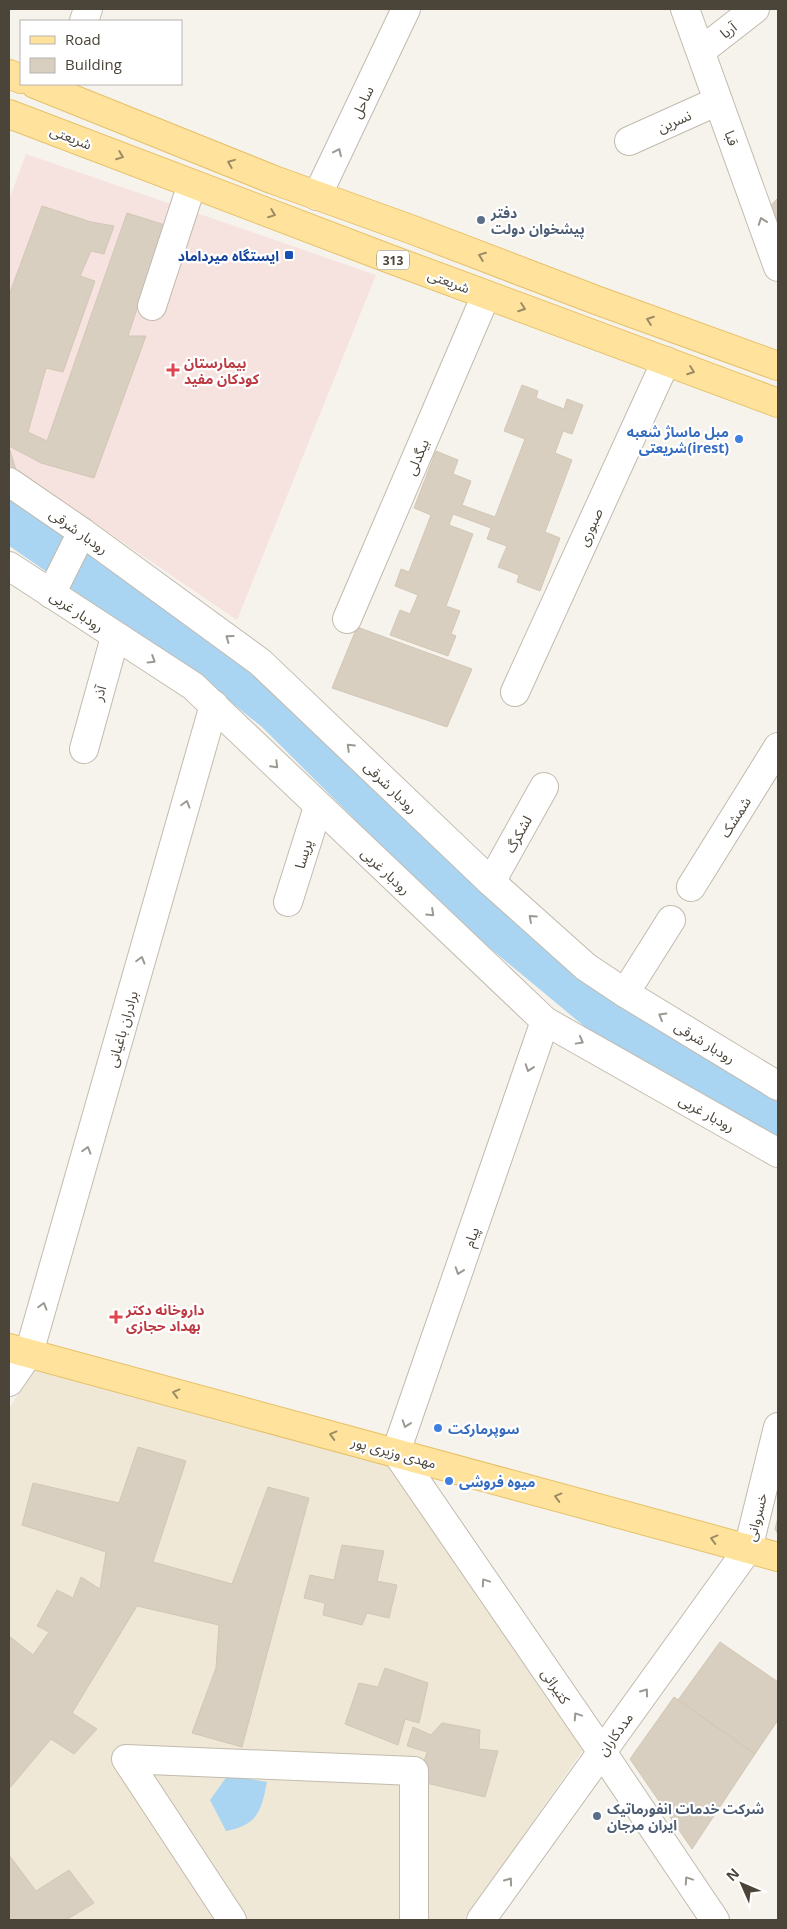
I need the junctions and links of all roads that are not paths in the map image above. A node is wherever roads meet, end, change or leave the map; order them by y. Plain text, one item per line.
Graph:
1 (406, 9) edge
2 (685, 9) edge
3 (755, 9) edge
4 (701, 51) junction
5 (51, 86) edge
6 (718, 101) junction
7 (9, 114) edge
8 (629, 141) dead end
9 (192, 184) junction
10 (318, 196) junction
11 (778, 267) edge
12 (486, 295) junction
13 (152, 306) dead end
14 (666, 362) junction
15 (778, 366) edge
16 (778, 403) edge
17 (9, 482) edge
18 (82, 532) junction
19 (9, 566) edge
20 (51, 594) junction
21 (347, 619) dead end
22 (115, 637) junction
23 (515, 692) dead end
24 (214, 705) junction
25 (778, 747) edge
26 (84, 748) dead end
27 (544, 787) dead end
28 (318, 807) junction
29 (491, 882) junction
30 (691, 887) dead end
31 (288, 902) dead end
32 (670, 920) dead end
33 (625, 993) junction
34 (545, 1022) junction
35 (778, 1086) edge
36 (778, 1153) edge
37 (19, 1351) edge
38 (9, 1382) edge
39 (778, 1427) edge
40 (396, 1452) junction
41 (748, 1549) junction
42 (778, 1557) edge
43 (602, 1752) junction
44 (232, 1920) edge
45 (414, 1920) edge
46 (481, 1920) edge
47 (715, 1920) edge

10 -> 1 street, ساحل
2 - 4 street, قبا
3 - 4 street, آریا
4 - 6 street, قبا
10 -> 5 main road
6 - 8 street, نسرین
11 -> 6 street, قبا
7 -> 9 main road, شریعتی / 313
9 -> 12 main road, شریعتی / 313
9 - 13 street
15 -> 10 main road
12 -> 14 main road, شریعتی / 313
12 - 21 street, بیگدلی
14 -> 16 main road, شریعتی / 313
14 - 23 street, صبوری
17 - 18 street, رودبار شرقی
18 - 20 street
29 -> 18 street, رودبار شرقی
19 - 20 street, رودبار غربی
20 - 22 street, رودبار غربی
22 -> 24 street, رودبار غربی
22 - 26 street, آذر
24 -> 28 street, رودبار غربی
37 -> 24 street, برادران باغیانی
25 - 30 street, شمشک
27 - 29 street, لشکرگ
28 - 31 street, پریسا
28 -> 34 street, رودبار غربی
33 -> 29 street, رودبار شرقی
32 - 33 street
35 -> 33 street, رودبار شرقی
34 -> 36 street, رودبار غربی
34 -> 40 street, پیام
37 - 38 street, برادران باغیانی
40 -> 37 main road, مهدی وزیری پور
39 - 41 street, خسروانی
41 -> 40 main road, مهدی وزیری پور
43 -> 40 street, کتیرائی
41 - 42 main road, مهدی وزیری پور
43 -> 41 street, مددکاران
46 -> 43 street, مددکاران
47 -> 43 street, کتیرائی
44 - 45 street

